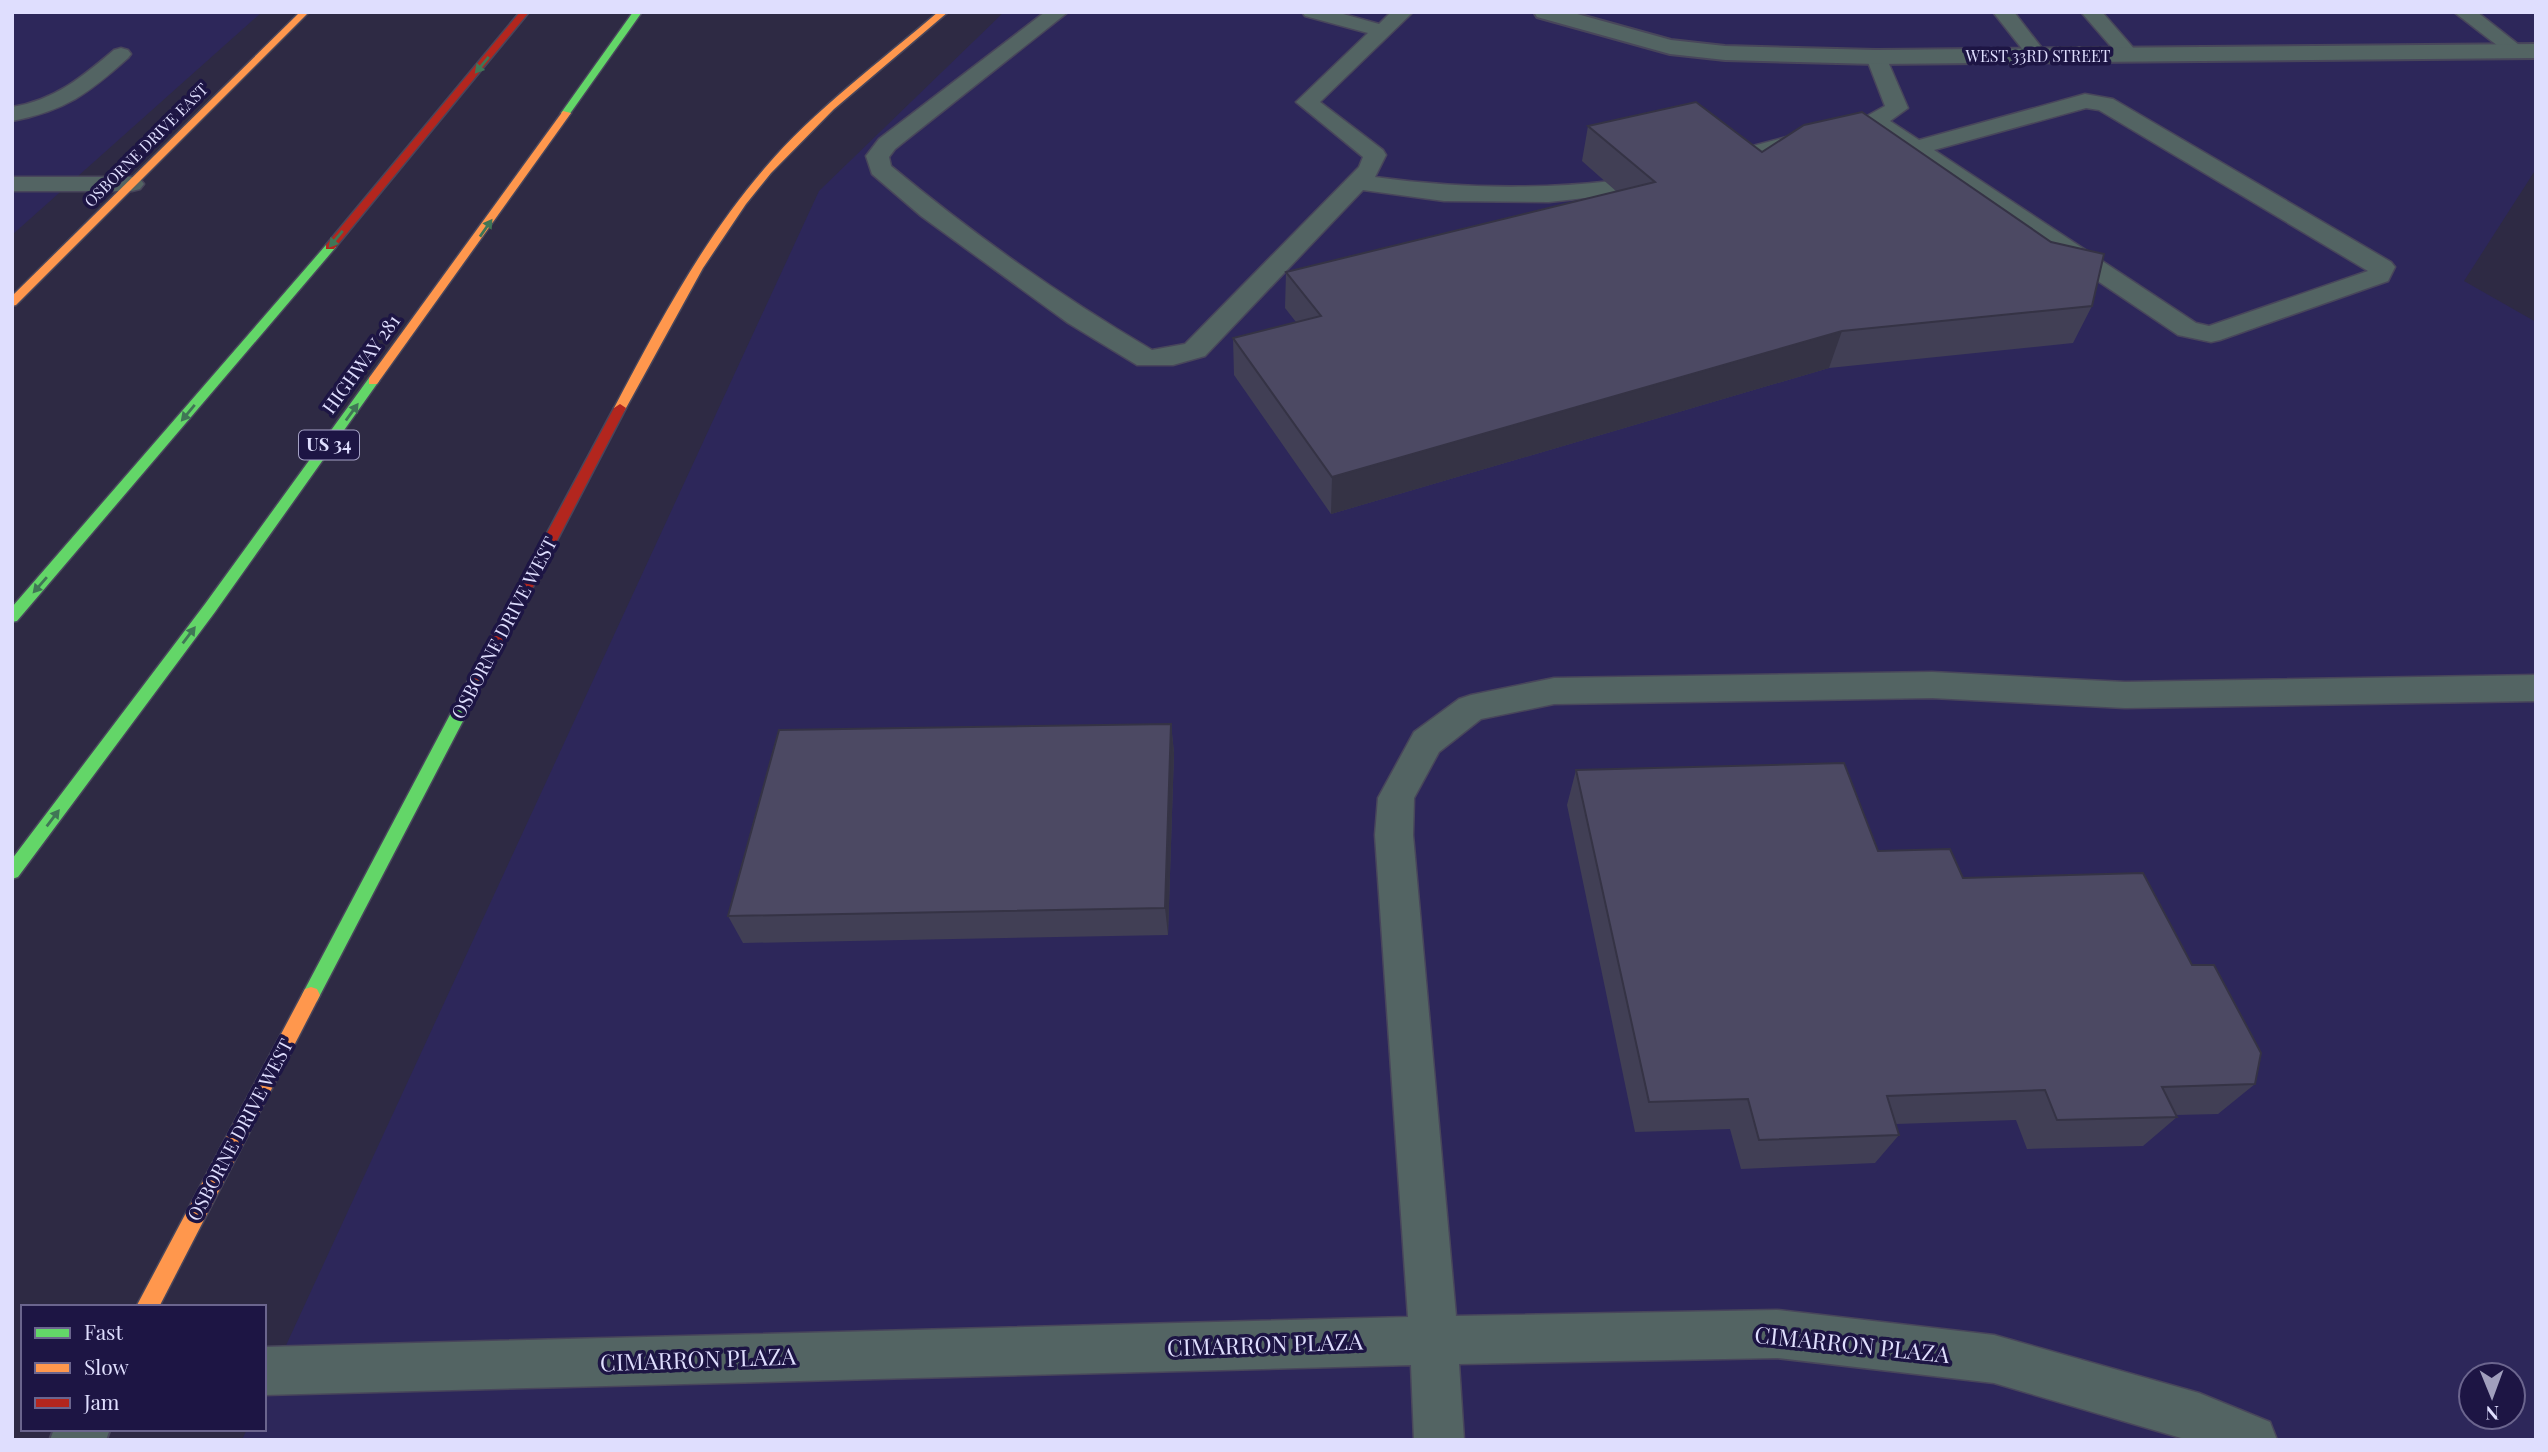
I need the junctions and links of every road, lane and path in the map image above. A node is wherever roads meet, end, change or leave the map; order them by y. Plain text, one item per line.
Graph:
1 (305, 12) edge
2 (525, 12) edge
3 (638, 12) edge
4 (944, 12) edge
5 (1058, 12) edge
6 (1312, 12) edge
7 (1403, 12) edge
8 (1545, 12) edge
9 (2003, 12) edge
10 (2091, 12) edge
11 (2465, 12) edge
12 (1383, 31) junction
13 (2527, 51) edge
14 (121, 54) dead end
15 (2129, 55) junction
16 (2038, 56) junction
17 (1876, 57) junction
18 (12, 114) edge
19 (1875, 121) junction
20 (1915, 148) junction
21 (1719, 162) edge
22 (1357, 182) junction
23 (12, 184) edge
24 (132, 184) junction
25 (1612, 188) edge
26 (12, 303) edge
27 (12, 617) edge
28 (2536, 688) edge
29 (12, 872) edge
30 (148, 1305) edge
31 (1434, 1340) junction
32 (266, 1371) edge
33 (1439, 1440) edge
34 (2252, 1440) edge

1 - 24 main road, OSBORNE DRIVE EAST
2 -> 27 main road
29 -> 3 main road, HIGHWAY 281 / US 34
4 - 30 main road, OSBORNE DRIVE WEST
5 - 22 lane
6 - 12 lane
7 - 12 lane
8 - 17 street, WEST 33RD STREET
9 - 16 lane
10 - 15 lane
11 - 13 lane
12 - 22 lane
13 - 15 street, WEST 33RD STREET
14 - 18 lane
15 - 16 street, WEST 33RD STREET
16 - 17 street, WEST 33RD STREET
17 - 19 lane
19 - 20 lane
19 - 21 lane
20 - 20 lane
22 - 25 lane
23 - 24 lane
24 - 26 main road, OSBORNE DRIVE EAST
28 - 31 lane
31 - 32 lane, CIMARRON PLAZA
31 - 33 lane
31 - 34 lane, CIMARRON PLAZA

